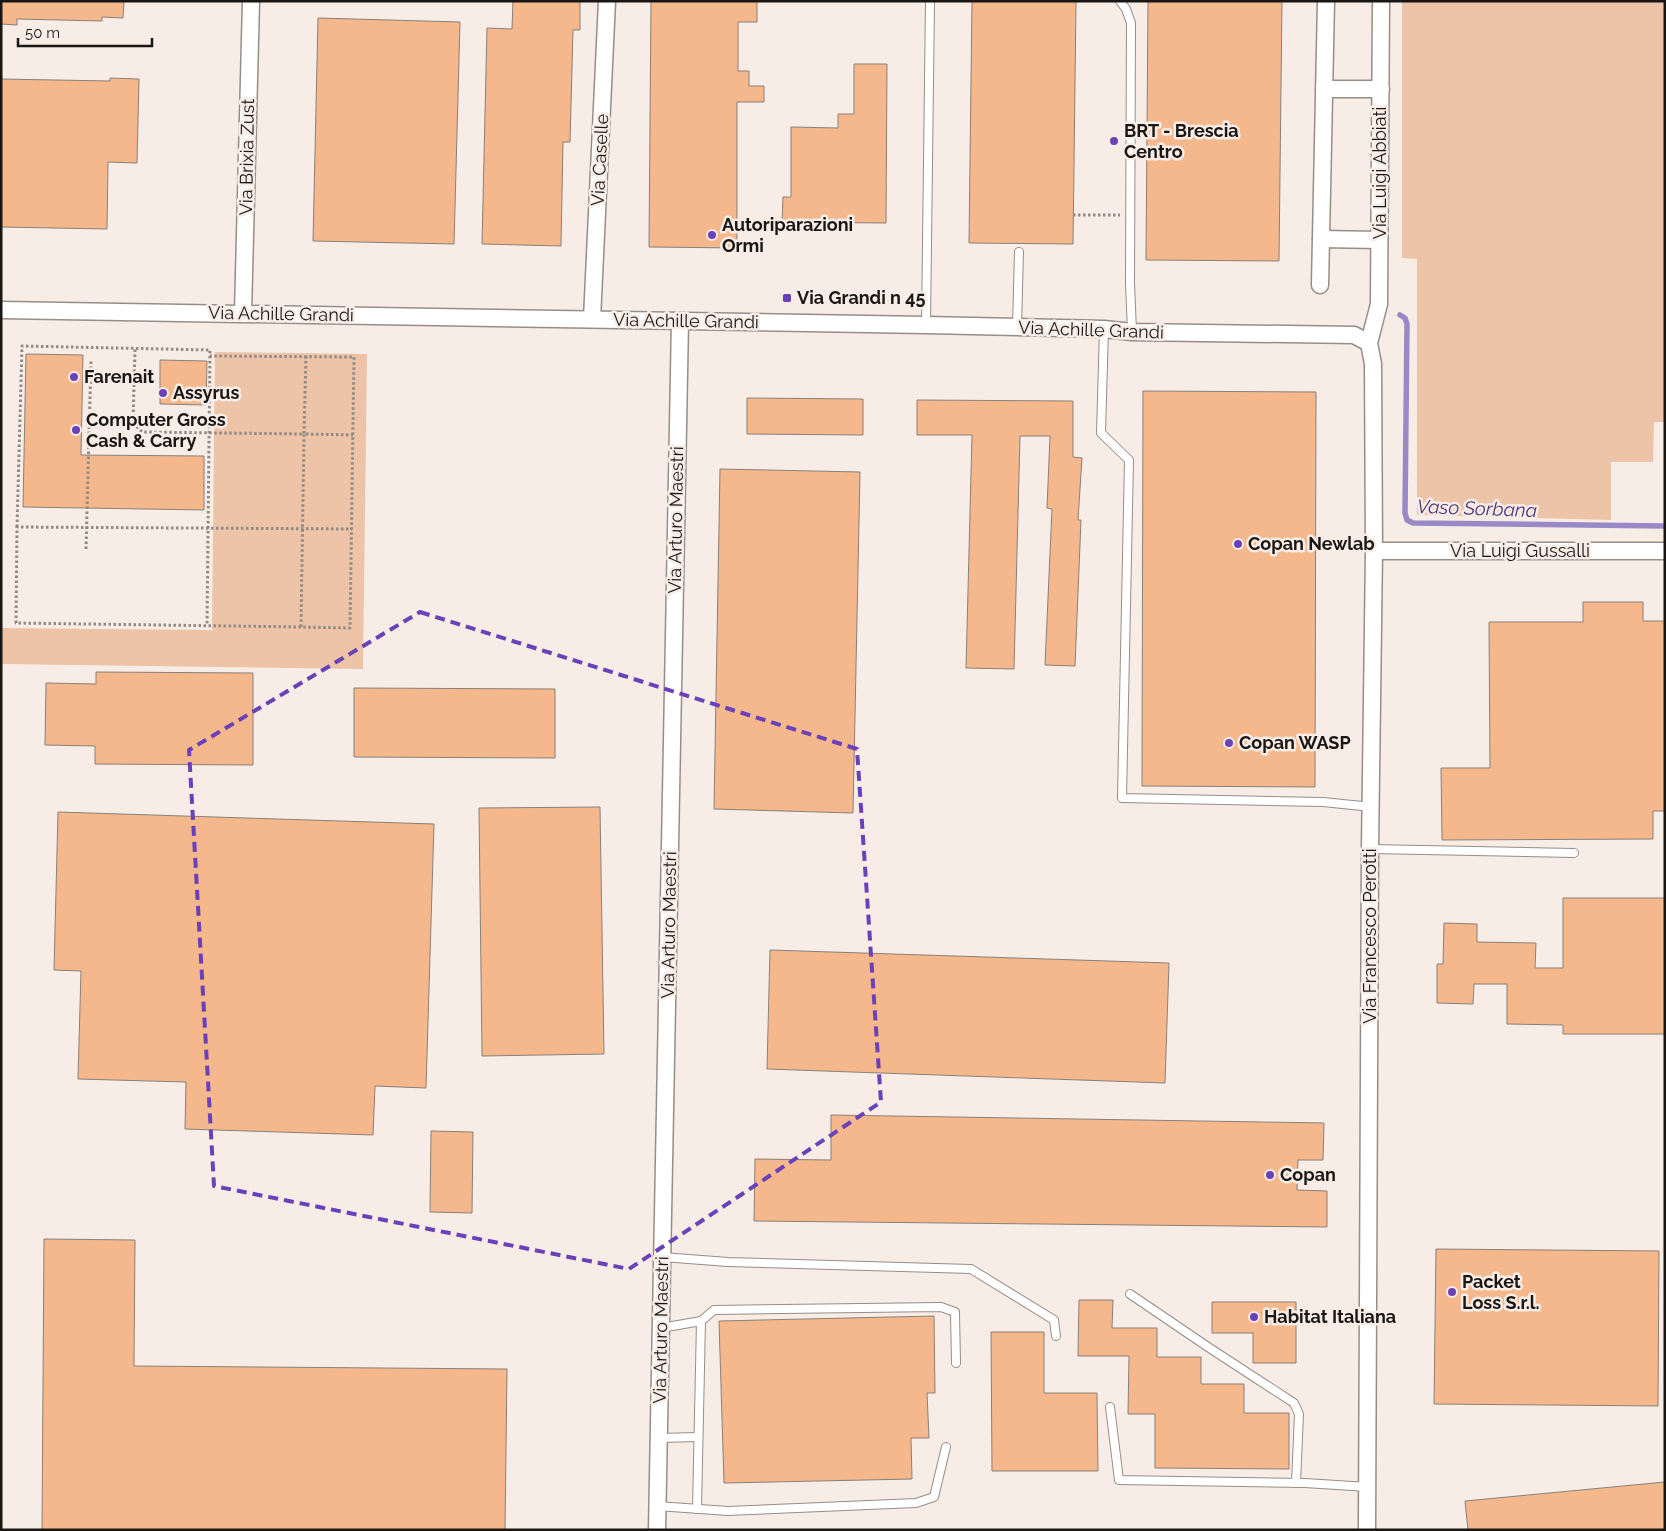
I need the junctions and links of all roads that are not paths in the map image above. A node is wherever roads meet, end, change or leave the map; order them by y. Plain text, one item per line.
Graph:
1 (251, 1) edge
2 (608, 1) edge
3 (930, 1) edge
4 (1120, 1) edge
5 (1326, 1) edge
6 (1381, 1) edge
7 (1324, 89) junction
8 (1381, 89) junction
9 (1321, 239) junction
10 (1380, 240) junction
11 (1019, 252) dead end
12 (1320, 285) dead end
13 (1, 310) edge
14 (243, 313) junction
15 (592, 319) junction
16 (680, 321) junction
17 (926, 325) junction
18 (1017, 327) junction
19 (1104, 329) junction
20 (1132, 332) junction
21 (1369, 343) junction
22 (1374, 550) junction
23 (1665, 551) edge
24 (1372, 807) junction
25 (1370, 849) junction
26 (1574, 852) dead end
27 (662, 1257) junction
28 (1130, 1294) dead end
29 (701, 1321) junction
30 (661, 1328) junction
31 (1056, 1336) dead end
32 (956, 1363) dead end
33 (1110, 1407) dead end
34 (698, 1437) junction
35 (659, 1438) junction
36 (946, 1447) dead end
37 (1296, 1483) junction
38 (1368, 1487) junction
39 (657, 1506) junction
40 (697, 1509) junction
41 (657, 1530) edge
42 (1367, 1530) edge

1 - 14 street, Via Brixia Zust
2 - 15 street, Via Caselle
3 - 17 lane
4 - 20 lane
5 - 7 street
6 - 8 street, Via Luigi Abbiati
7 - 8 street
7 - 9 street
8 - 10 street, Via Luigi Abbiati
9 - 10 street
9 - 12 street
10 - 21 street, Via Luigi Abbiati
11 - 18 lane
13 - 14 street, Via Achille Grandi
14 - 15 street, Via Achille Grandi
15 - 16 street, Via Achille Grandi
16 - 17 street, Via Achille Grandi
16 - 27 street, Via Arturo Maestri
17 - 18 street, Via Achille Grandi
18 - 19 street, Via Achille Grandi
19 - 20 street, Via Achille Grandi
19 - 24 lane
20 - 21 street, Via Achille Grandi
21 - 22 street, Via Francesco Perotti
22 - 23 street, Via Luigi Gussalli
22 - 24 street, Via Francesco Perotti
24 - 25 street, Via Francesco Perotti
25 - 26 lane
25 - 38 street, Via Francesco Perotti
27 - 30 street, Via Arturo Maestri
27 - 31 lane
28 - 37 lane
29 - 30 lane
29 - 32 lane
29 - 34 lane
30 - 35 street, Via Arturo Maestri
33 - 37 lane
34 - 35 lane
34 - 40 lane
35 - 39 street, Via Arturo Maestri
36 - 40 lane
37 - 38 lane
38 - 42 street, Via Francesco Perotti
39 - 40 lane
39 - 41 street, Via Arturo Maestri

